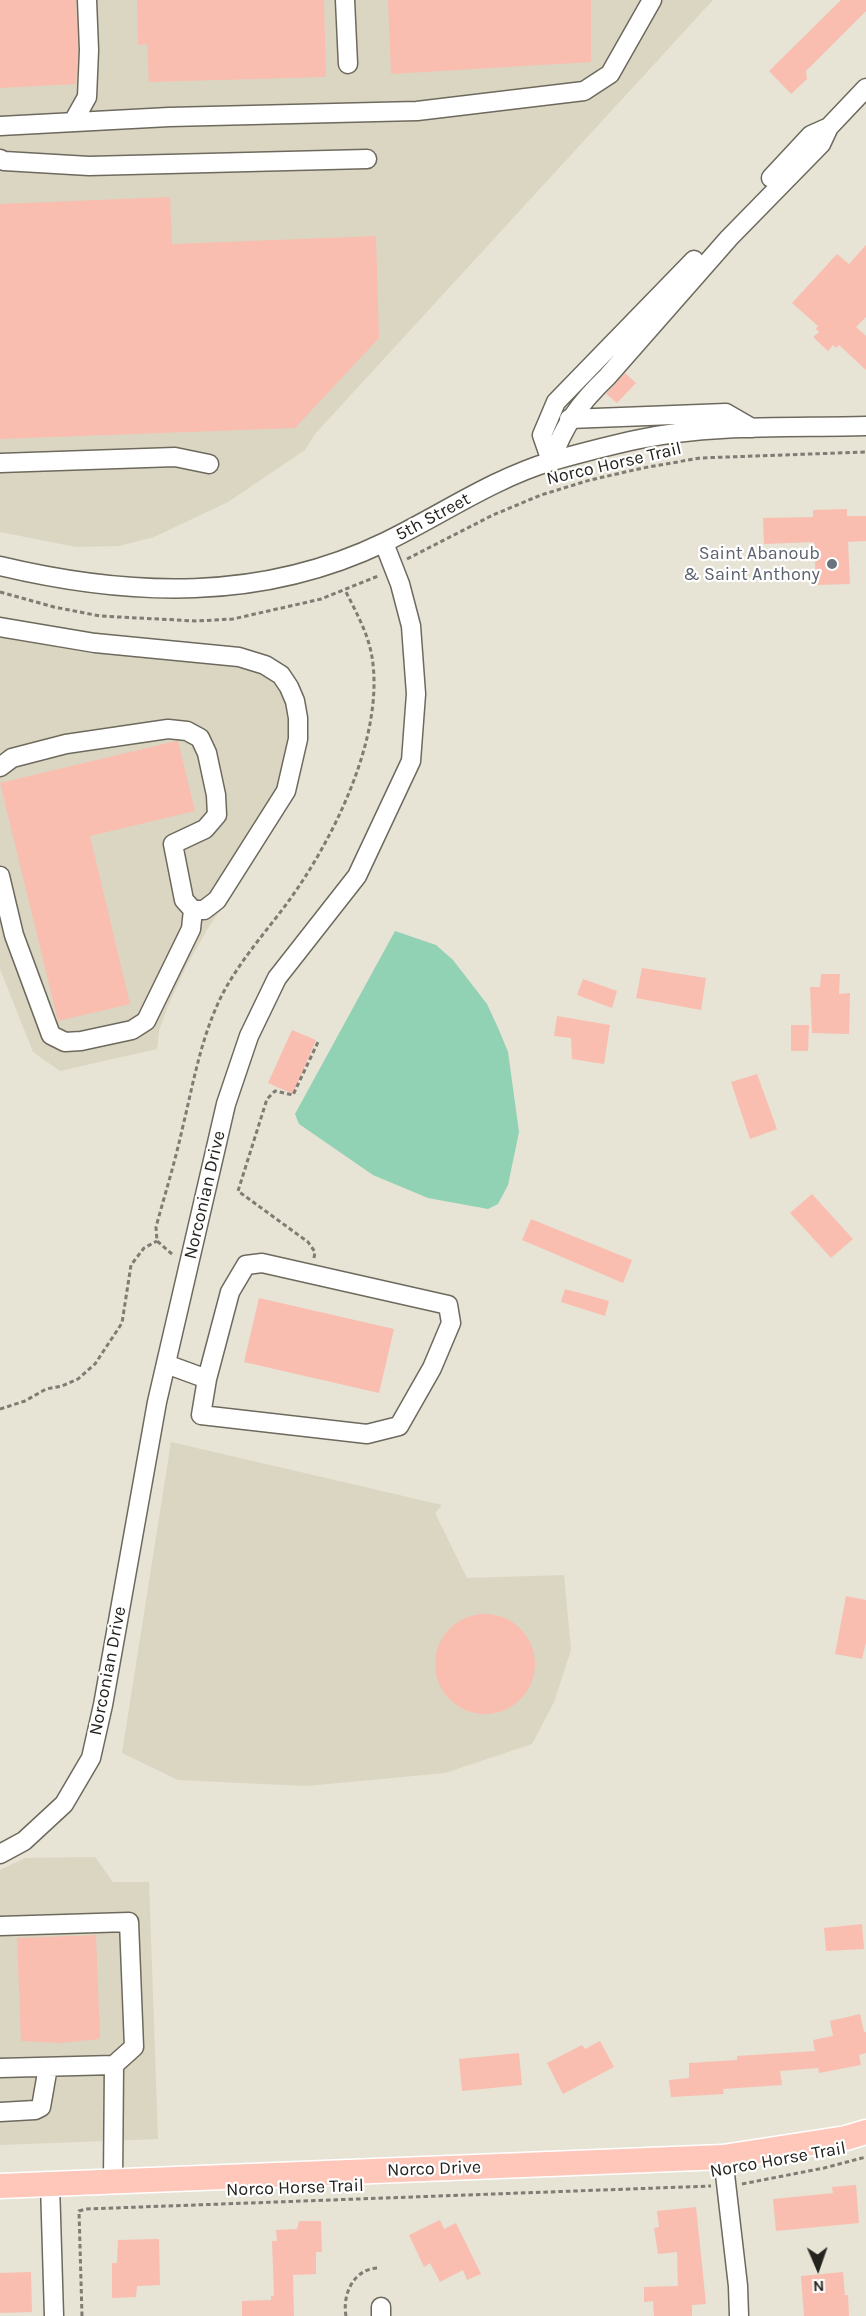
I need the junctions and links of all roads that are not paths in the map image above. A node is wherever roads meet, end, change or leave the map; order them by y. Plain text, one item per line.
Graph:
1 (87, 0) edge
2 (345, 0) edge
3 (652, 0) edge
4 (348, 64) dead end
5 (866, 88) edge
6 (73, 122) junction
7 (0, 126) edge
8 (829, 127) junction
9 (0, 159) edge
10 (368, 159) dead end
11 (569, 419) junction
12 (866, 426) edge
13 (754, 429) junction
14 (551, 461) junction
15 (0, 463) edge
16 (209, 464) dead end
17 (384, 543) junction
18 (0, 566) edge
19 (0, 627) edge
20 (0, 767) edge
21 (0, 876) edge
22 (193, 910) junction
23 (166, 1364) junction
24 (207, 1378) junction
25 (0, 1854) edge
26 (0, 1926) edge
27 (114, 2065) junction
28 (48, 2067) junction
29 (0, 2068) edge
30 (0, 2112) edge
31 (866, 2132) edge
32 (723, 2157) junction
33 (113, 2182) junction
34 (50, 2184) junction
35 (0, 2186) edge
36 (54, 2316) edge
37 (739, 2316) edge

1 - 6 street
2 - 4 street
3 - 6 street
5 - 8 street
6 - 7 street
8 - 11 street
8 - 14 street
9 - 10 street
11 - 13 street
11 - 14 street
12 - 13 street, 5th Street
13 - 14 street, 5th Street
14 - 17 street, 5th Street
15 - 16 street
17 - 18 street, 5th Street
17 - 23 street, Norconian Drive
19 - 22 street
20 - 22 street
21 - 22 street
23 - 24 street
23 - 25 street, Norconian Drive
24 - 24 street
26 - 27 street
27 - 28 street
27 - 33 street
28 - 29 street
28 - 30 street
31 - 32 main road, Norco Drive
32 - 33 main road, Norco Drive
32 - 37 street
33 - 34 main road, Norco Drive
34 - 35 main road, Norco Drive
34 - 36 street

